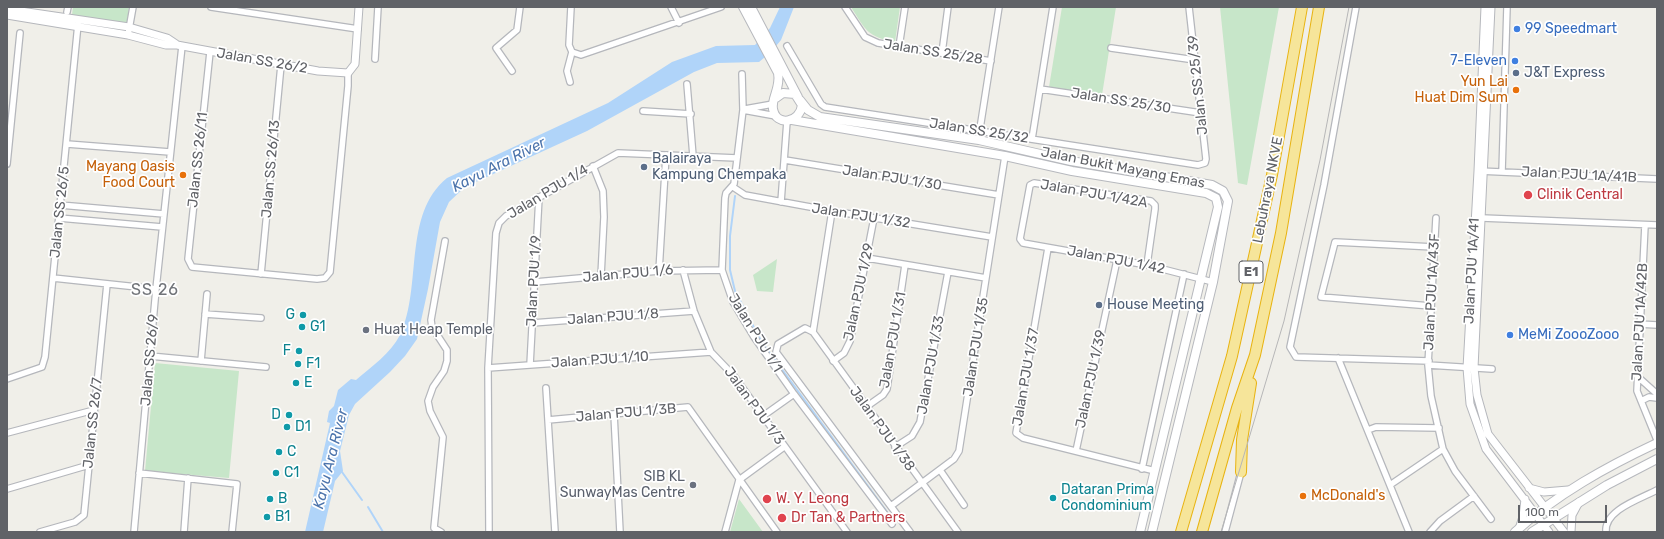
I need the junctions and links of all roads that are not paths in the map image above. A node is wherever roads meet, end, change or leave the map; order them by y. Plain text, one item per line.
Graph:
1 (133, 7) edge
2 (211, 7) edge
3 (359, 7) edge
4 (378, 7) edge
5 (520, 7) edge
6 (570, 7) edge
7 (671, 7) edge
8 (721, 7) edge
9 (743, 7) edge
10 (845, 7) edge
11 (905, 7) edge
12 (948, 7) edge
13 (999, 7) edge
14 (1053, 7) edge
15 (1187, 7) edge
16 (1302, 7) edge
17 (1319, 7) edge
18 (1356, 7) edge
19 (1485, 7) edge
20 (1491, 7) edge
21 (1507, 7) edge
22 (7, 9) edge
23 (250, 10) edge
24 (752, 11) edge
25 (7, 15) edge
26 (678, 22) junction
27 (79, 23) junction
28 (358, 29) junction
29 (129, 31) junction
30 (20, 33) dead end
31 (179, 45) junction
32 (787, 46) dead end
33 (899, 47) junction
34 (1111, 48) dead end
35 (210, 52) junction
36 (572, 52) junction
37 (942, 53) junction
38 (375, 59) dead end
39 (1195, 60) junction
40 (991, 61) junction
41 (281, 64) junction
42 (777, 64) junction
43 (512, 70) dead end
44 (348, 73) junction
45 (742, 74) dead end
46 (570, 82) dead end
47 (687, 84) dead end
48 (1040, 89) junction
49 (799, 99) junction
50 (774, 101) junction
51 (743, 110) junction
52 (643, 111) dead end
53 (691, 114) junction
54 (1201, 114) junction
55 (777, 116) junction
56 (789, 120) junction
57 (979, 136) junction
58 (1032, 139) junction
59 (66, 144) junction
60 (170, 152) junction
61 (666, 154) junction
62 (693, 156) junction
63 (1005, 156) junction
64 (737, 158) junction
65 (784, 160) junction
66 (1204, 162) joint
67 (7, 164) edge
68 (592, 166) junction
69 (1481, 171) junction
70 (1502, 172) junction
71 (1657, 179) edge
72 (733, 187) junction
73 (999, 195) junction
74 (539, 197) junction
75 (782, 202) junction
76 (60, 205) junction
77 (832, 212) junction
78 (164, 214) junction
79 (59, 218) junction
80 (874, 218) junction
81 (1436, 218) dead end
82 (1482, 218) junction
83 (1645, 225) junction
84 (1657, 225) edge
85 (162, 227) junction
86 (992, 237) junction
87 (1020, 239) joint
88 (445, 241) dead end
89 (1434, 247) junction
90 (1048, 248) junction
91 (867, 258) junction
92 (1117, 260) junction
93 (905, 265) junction
94 (1147, 265) junction
95 (659, 270) junction
96 (684, 270) junction
97 (722, 270) junction
98 (948, 272) junction
99 (261, 274) junction
100 (1184, 274) junction
101 (601, 276) junction
102 (53, 278) junction
103 (986, 278) junction
104 (1201, 279) junction
105 (535, 282) junction
106 (1213, 282) junction
107 (106, 284) junction
108 (156, 289) junction
109 (207, 294) dead end
110 (1431, 306) junction
111 (694, 312) junction
112 (205, 314) junction
113 (261, 318) dead end
114 (532, 322) junction
115 (1639, 324) junction
116 (1657, 325) edge
117 (806, 328) joint
118 (812, 332) junction
119 (711, 352) junction
120 (1255, 355) junction
121 (150, 356) junction
122 (1338, 358) junction
123 (201, 361) junction
124 (833, 361) junction
125 (1428, 363) junction
126 (530, 365) junction
127 (266, 367) dead end
128 (488, 368) junction
129 (1470, 368) junction
130 (1492, 369) dead end
131 (1637, 376) junction
132 (7, 378) edge
133 (546, 388) dead end
134 (794, 394) junction
135 (1657, 394) edge
136 (1657, 398) edge
137 (1641, 401) junction
138 (866, 407) junction
139 (94, 410) junction
140 (614, 414) junction
141 (764, 416) junction
142 (548, 420) junction
143 (1439, 428) junction
144 (1368, 430) junction
145 (7, 433) edge
146 (1657, 441) edge
147 (784, 447) junction
148 (895, 447) junction
149 (1443, 448) junction
150 (1076, 451) junction
151 (1170, 459) junction
152 (1657, 459) edge
153 (89, 465) junction
154 (1142, 469) junction
155 (940, 470) junction
156 (1155, 471) junction
157 (139, 472) junction
158 (1241, 472) joint
159 (188, 478) junction
160 (739, 480) junction
161 (922, 484) junction
162 (1390, 484) junction
163 (1529, 488) junction
164 (7, 489) edge
165 (1568, 490) junction
166 (1657, 490) edge
167 (1474, 496) junction
168 (1525, 498) junction
169 (1579, 502) junction
170 (964, 505) dead end
171 (891, 506) junction
172 (1544, 509) junction
173 (1536, 515) junction
174 (1491, 519) dead end
175 (1553, 519) junction
176 (892, 524) dead end
177 (1544, 524) junction
178 (1517, 530) edge
179 (40, 532) edge
180 (134, 532) edge
181 (184, 532) edge
182 (232, 532) edge
183 (441, 532) edge
184 (489, 532) edge
185 (555, 532) edge
186 (620, 532) edge
187 (724, 532) edge
188 (777, 532) edge
189 (846, 532) edge
190 (910, 532) edge
191 (958, 532) edge
192 (1140, 532) edge
193 (1152, 532) edge
194 (1181, 532) edge
195 (1202, 532) edge
196 (1225, 532) edge
197 (1409, 532) edge
198 (1430, 532) edge
199 (1532, 532) edge
200 (1549, 532) edge
201 (1564, 532) edge
202 (1571, 532) edge
203 (1606, 532) edge

1 - 29 street
2 - 23 street
3 - 28 street
4 - 38 street
5 - 43 street
6 - 36 street
7 - 26 street
8 - 26 street
9 - 42 main road
10 - 33 street, Jalan SS 25/28
11 - 33 street
12 - 37 street
13 - 40 street
14 - 48 street
15 - 39 street, Jalan SS 25/39
16 - 194 highway, Lebuhraya NKVE / E1
17 - 120 highway, Lebuhraya NKVE / E1
18 - 122 street
19 - 69 street, Jalan PJU 1A/41
20 - 69 street, Jalan PJU 1A/41
21 - 70 street, Jalan PJU 1A/41B
22 - 27 street, Jalan SS 26/2
23 - 28 street
24 - 42 main road
25 - 27 street, Jalan SS 26/2
26 - 36 street
27 - 29 street, Jalan SS 26/2
27 - 59 street, Jalan SS 26/5
28 - 44 street
29 - 31 street, Jalan SS 26/2
30 - 67 street
31 - 35 street, Jalan SS 26/2
31 - 60 street, Jalan SS 26/9
32 - 57 street, Jalan SS 25/32
33 - 37 street, Jalan SS 25/28
34 - 39 street
35 - 41 street, Jalan SS 26/2
35 - 99 street, Jalan SS 26/11
36 - 46 street
37 - 40 street, Jalan SS 25/28
39 - 54 street, Jalan SS 25/39
40 - 57 street
41 - 44 street, Jalan SS 26/2
41 - 99 street, Jalan SS 26/13
42 - 49 main road, Jalan Bukit Mayang Emas
42 - 50 main road
44 - 99 street
45 - 51 street, Jalan PJU 1/1
47 - 53 street
48 - 54 street, Jalan SS 25/30
48 - 58 street
49 - 50 main road
49 - 56 main road
49 - 57 main road, Jalan Bukit Mayang Emas
50 - 51 street
50 - 55 main road
51 - 55 street
51 - 64 street, Jalan PJU 1/1
52 - 53 street
53 - 62 street
54 - 66 street, Jalan SS 25/39
55 - 56 main road
56 - 63 main road, Jalan Bukit Mayang Emas
56 - 65 street
57 - 58 street, Jalan SS 25/32
57 - 106 main road, Jalan Bukit Mayang Emas
58 - 66 street, Jalan SS 25/32
59 - 60 street
59 - 76 street, Jalan SS 26/5
60 - 78 street, Jalan SS 26/9
61 - 62 street, Jalan PJU 1/4
61 - 68 street, Jalan PJU 1/4
61 - 95 street
62 - 64 street, Jalan PJU 1/4
63 - 73 street, Jalan PJU 1/35
63 - 104 main road, Jalan Bukit Mayang Emas
64 - 72 street, Jalan PJU 1/1
65 - 73 street, Jalan PJU 1/30
65 - 75 street
68 - 74 street, Jalan PJU 1/4
68 - 101 street
69 - 70 street, Jalan PJU 1A/41B
69 - 82 street, Jalan PJU 1A/41
69 - 129 street, Jalan PJU 1A/41
70 - 71 street, Jalan PJU 1A/41B
72 - 75 street, Jalan PJU 1/32
72 - 97 street, Jalan PJU 1/1
73 - 86 street, Jalan PJU 1/35
74 - 105 street, Jalan PJU 1/9
74 - 128 street, Jalan PJU 1/4
75 - 77 street, Jalan PJU 1/32
76 - 78 street
76 - 79 street, Jalan SS 26/5
77 - 80 street, Jalan PJU 1/32
77 - 118 street
78 - 85 street, Jalan SS 26/9
79 - 85 street
79 - 102 street, Jalan SS 26/5
80 - 86 street, Jalan PJU 1/32
80 - 91 street, Jalan PJU 1/29
81 - 89 street, Jalan PJU 1A/43F
82 - 83 street
82 - 129 street, Jalan PJU 1A/41
83 - 84 street
83 - 115 street, Jalan PJU 1A/42B
85 - 108 street, Jalan SS 26/9
86 - 103 street, Jalan PJU 1/35
87 - 90 street, Jalan PJU 1/42
87 - 94 street, Jalan PJU 1/42A
88 - 183 street
89 - 110 street, Jalan PJU 1A/43F
89 - 110 street
90 - 92 street, Jalan PJU 1/42
90 - 150 street, Jalan PJU 1/37
91 - 93 street
91 - 124 street, Jalan PJU 1/29
92 - 94 street, Jalan PJU 1/42
92 - 150 street, Jalan PJU 1/39
93 - 98 street
93 - 138 street, Jalan PJU 1/31
94 - 100 street, Jalan PJU 1/42
95 - 96 street, Jalan PJU 1/6
95 - 101 street, Jalan PJU 1/6
96 - 97 street, Jalan PJU 1/6
96 - 111 street, Jalan PJU 1/3
97 - 134 street, Jalan PJU 1/1
98 - 103 street
98 - 148 street, Jalan PJU 1/33
100 - 104 street, Jalan PJU 1/42
100 - 154 street
101 - 105 street, Jalan PJU 1/6
102 - 107 street
102 - 132 street, Jalan SS 26/5
103 - 155 street, Jalan PJU 1/35
104 - 106 street, Jalan PJU 1/42
104 - 156 main road, Jalan Bukit Mayang Emas
105 - 114 street, Jalan PJU 1/9
106 - 151 main road, Jalan Bukit Mayang Emas
107 - 108 street
107 - 139 street, Jalan SS 26/7
108 - 121 street, Jalan SS 26/9
109 - 112 street
110 - 125 street, Jalan PJU 1A/43F
111 - 114 street, Jalan PJU 1/8
111 - 119 street, Jalan PJU 1/3
112 - 113 street
112 - 123 street
114 - 126 street, Jalan PJU 1/9
115 - 116 street
115 - 131 street, Jalan PJU 1A/42B
117 - 118 street, Jalan PJU 1/38
117 - 171 street, Jalan PJU 1/1
118 - 124 street, Jalan PJU 1/38
119 - 126 street, Jalan PJU 1/10
119 - 141 street, Jalan PJU 1/3
120 - 158 highway
120 - 195 highway, Lebuhraya NKVE / E1
121 - 123 street
121 - 157 street, Jalan SS 26/9
122 - 125 street
122 - 144 street
123 - 127 street
124 - 138 street, Jalan PJU 1/38
125 - 129 street
125 - 143 street, Jalan PJU 1A/43F
126 - 128 street, Jalan PJU 1/10
128 - 184 street, Jalan PJU 1/4
129 - 130 street
129 - 163 street, Jalan PJU 1A/41
129 - 168 street, Jalan PJU 1A/41
131 - 135 street
131 - 137 street, Jalan PJU 1A/42B
133 - 142 street
134 - 141 street
134 - 176 street, Jalan PJU 1/1
136 - 137 street
137 - 146 street, Jalan PJU 1A/42B
138 - 148 street, Jalan PJU 1/38
139 - 145 street
139 - 153 street, Jalan SS 26/7
140 - 142 street, Jalan PJU 1/3B
140 - 160 street, Jalan PJU 1/3B
140 - 186 street
141 - 147 street, Jalan PJU 1/3
142 - 185 street
143 - 144 street
143 - 149 street, Jalan PJU 1A/43F
144 - 162 street
146 - 165 main road
147 - 160 street
147 - 189 street, Jalan PJU 1/3
148 - 161 street, Jalan PJU 1/38
149 - 162 street
149 - 167 street, Jalan PJU 1A/43F
150 - 154 street, Jalan PJU 1/37
151 - 156 main road
151 - 193 main road, Jalan Bukit Mayang Emas
152 - 169 main road
153 - 164 street
153 - 179 street, Jalan SS 26/7
154 - 156 street, Jalan PJU 1/37
155 - 161 street, Jalan PJU 1/35
155 - 170 street
156 - 192 main road, Jalan Bukit Mayang Emas
157 - 159 street
157 - 180 street, Jalan SS 26/9
158 - 196 street
159 - 181 street
159 - 182 street
160 - 187 street
160 - 188 street
161 - 171 street, Jalan PJU 1/35
161 - 191 street, Jalan PJU 1/38
162 - 197 street
163 - 165 street
163 - 172 street, Jalan PJU 1A/41
165 - 172 main road
166 - 203 street
167 - 174 street, Jalan PJU 1A/43F
167 - 198 street
168 - 173 street, Jalan PJU 1A/41
168 - 178 street
169 - 175 main road
169 - 202 street
171 - 190 street, Jalan PJU 1/1
172 - 173 main road
172 - 175 street, Jalan PJU 1A/41
173 - 177 street, Jalan PJU 1A/41
173 - 178 main road
175 - 177 main road
175 - 201 street, Jalan PJU 1A/41
177 - 199 main road
177 - 200 street, Jalan PJU 1A/41

